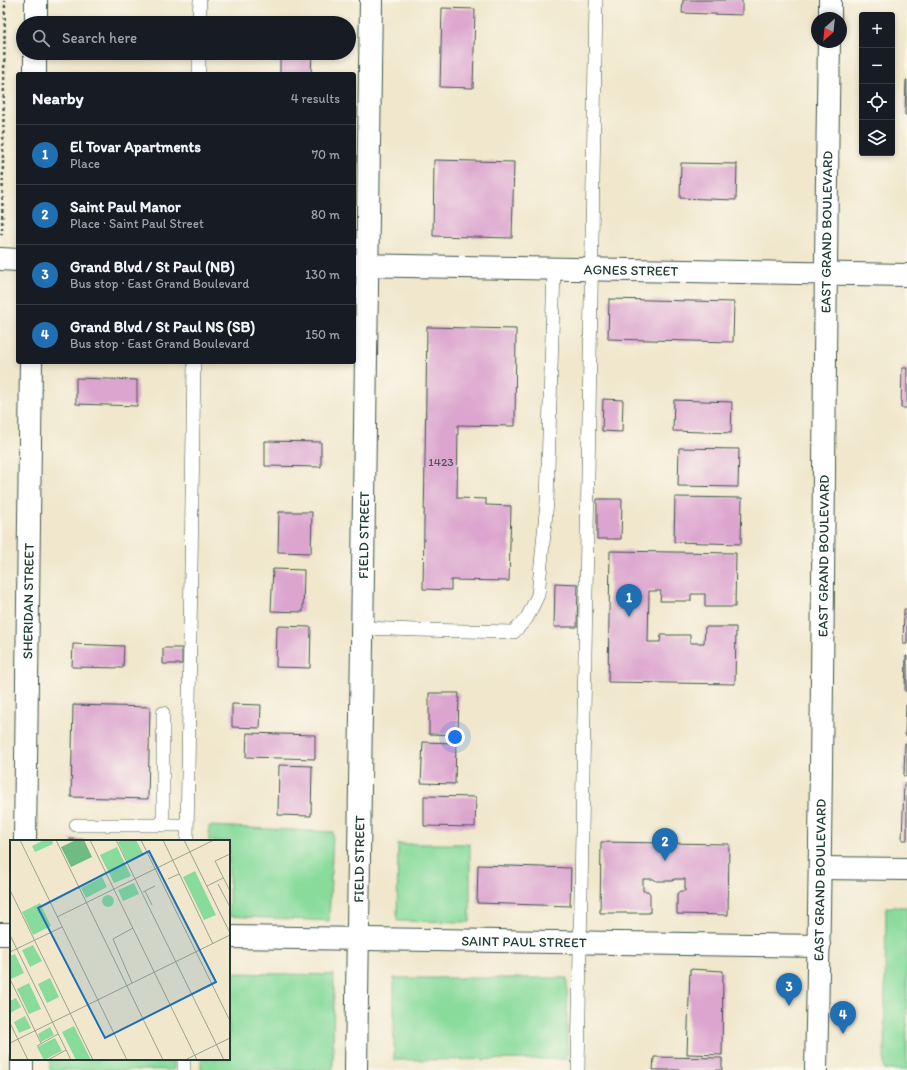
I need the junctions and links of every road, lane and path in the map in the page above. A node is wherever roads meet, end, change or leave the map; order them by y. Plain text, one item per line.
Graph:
1 (6, 0) edge
2 (36, 0) edge
3 (200, 0) edge
4 (371, 0) edge
5 (596, 0) edge
6 (830, 0) edge
7 (830, 12) edge
8 (36, 16) edge
9 (199, 16) edge
10 (829, 48) edge
11 (35, 60) edge
12 (199, 60) edge
13 (35, 72) edge
14 (199, 72) edge
15 (0, 234) edge
16 (0, 259) edge
17 (16, 260) edge
18 (361, 265) edge
19 (554, 268) junction
20 (590, 269) junction
21 (825, 273) junction
22 (907, 275) edge
23 (31, 364) edge
24 (194, 364) edge
25 (363, 628) junction
26 (163, 713) dead end
27 (76, 825) dead end
28 (162, 825) junction
29 (188, 825) junction
30 (25, 840) edge
31 (187, 840) edge
32 (820, 868) junction
33 (907, 869) edge
34 (230, 937) edge
35 (358, 939) junction
36 (580, 942) junction
37 (819, 946) junction
38 (356, 1070) edge
39 (578, 1070) edge
40 (816, 1070) edge

1 - 15 path
2 - 8 street
3 - 9 lane
4 - 18 street, FIELD STREET
5 - 20 lane
6 - 7 street
10 - 21 street, EAST GRAND BOULEVARD
11 - 13 street
12 - 14 lane
16 - 17 street
18 - 19 street, AGNES STREET
18 - 25 street, FIELD STREET
19 - 20 street, AGNES STREET
19 - 25 lane
20 - 21 street, AGNES STREET
20 - 36 lane
21 - 22 street, AGNES STREET
21 - 32 street, EAST GRAND BOULEVARD
23 - 30 street, SHERIDAN STREET
24 - 29 lane
25 - 35 street, FIELD STREET
26 - 28 lane
27 - 28 lane
28 - 29 lane
29 - 31 lane
32 - 33 street
32 - 37 street, EAST GRAND BOULEVARD
34 - 35 street, SAINT PAUL STREET
35 - 36 street, SAINT PAUL STREET
35 - 38 street, FIELD STREET
36 - 37 street, SAINT PAUL STREET
36 - 39 lane
37 - 40 street, EAST GRAND BOULEVARD

